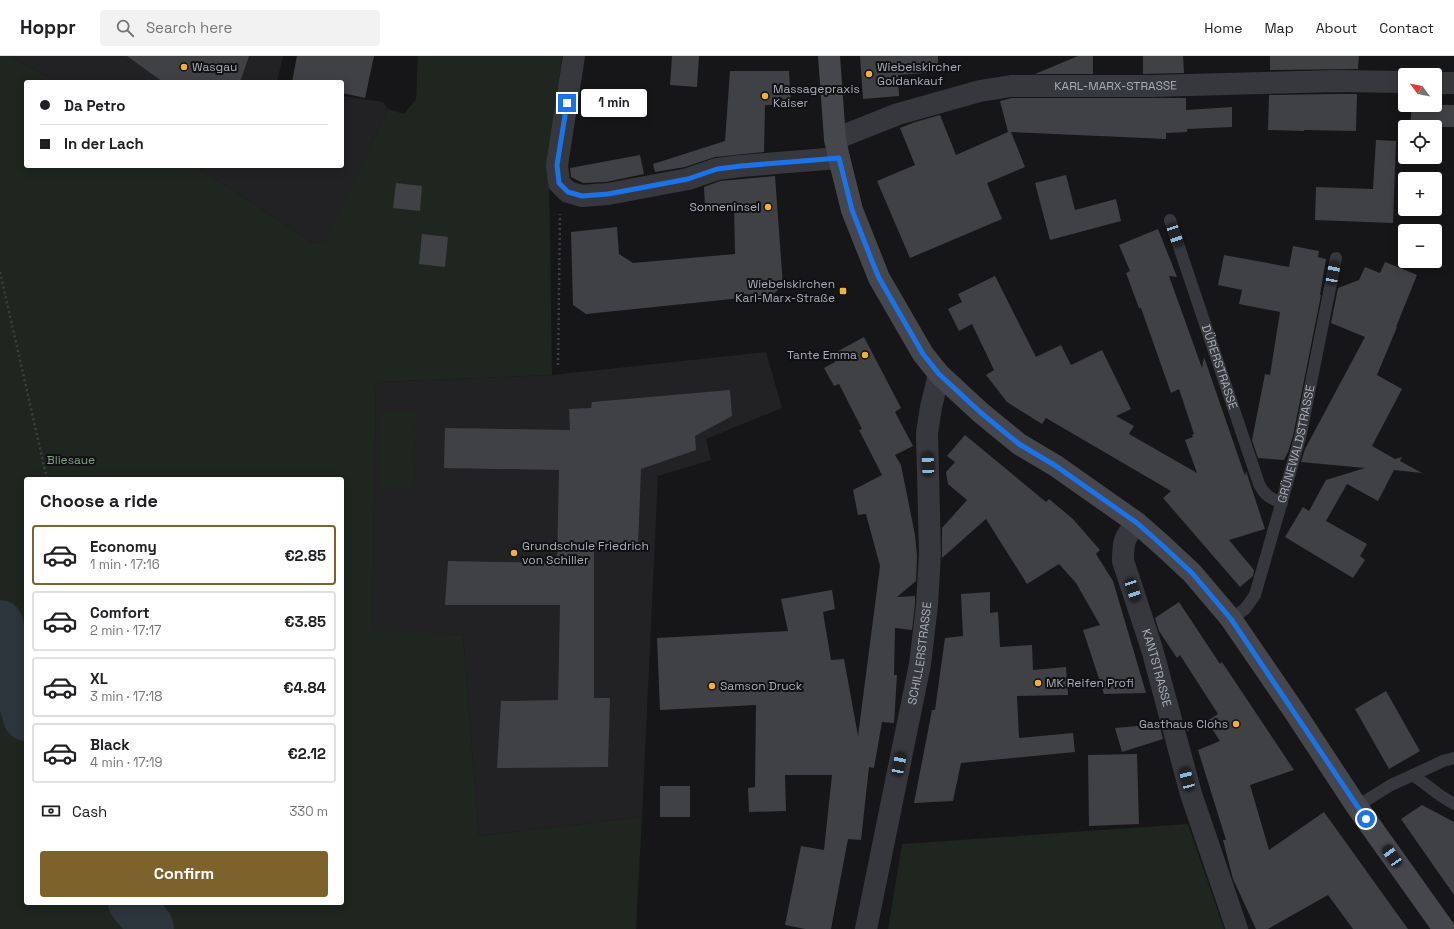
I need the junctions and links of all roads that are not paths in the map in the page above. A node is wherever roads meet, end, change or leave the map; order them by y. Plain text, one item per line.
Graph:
1 (574, 56) edge
2 (829, 56) edge
3 (1398, 82) edge
4 (1442, 83) edge
5 (1454, 83) edge
6 (837, 149) junction
7 (1170, 220) dead end
8 (1336, 258) dead end
9 (939, 374) junction
10 (1282, 503) junction
11 (1137, 523) junction
12 (1231, 619) junction
13 (1454, 758) edge
14 (1413, 775) junction
15 (1454, 804) edge
16 (1357, 806) junction
17 (866, 929) edge
18 (1237, 929) edge
19 (1444, 929) edge

1 - 6 street, KARL-MARX-STRASSE
2 - 6 main road
3 - 6 street, KARL-MARX-STRASSE
4 - 5 street
6 - 9 main road
7 - 10 lane, DÜRERSTRASSE
8 - 10 lane, GRÜNEWALDSTRASSE
9 - 11 main road
9 - 17 street, SCHILLERSTRASSE
10 - 12 lane, GRÜNEWALDSTRASSE
11 - 12 main road
11 - 18 street, KANTSTRASSE
12 - 16 main road
13 - 14 lane
14 - 15 lane
14 - 16 lane
16 - 19 main road

